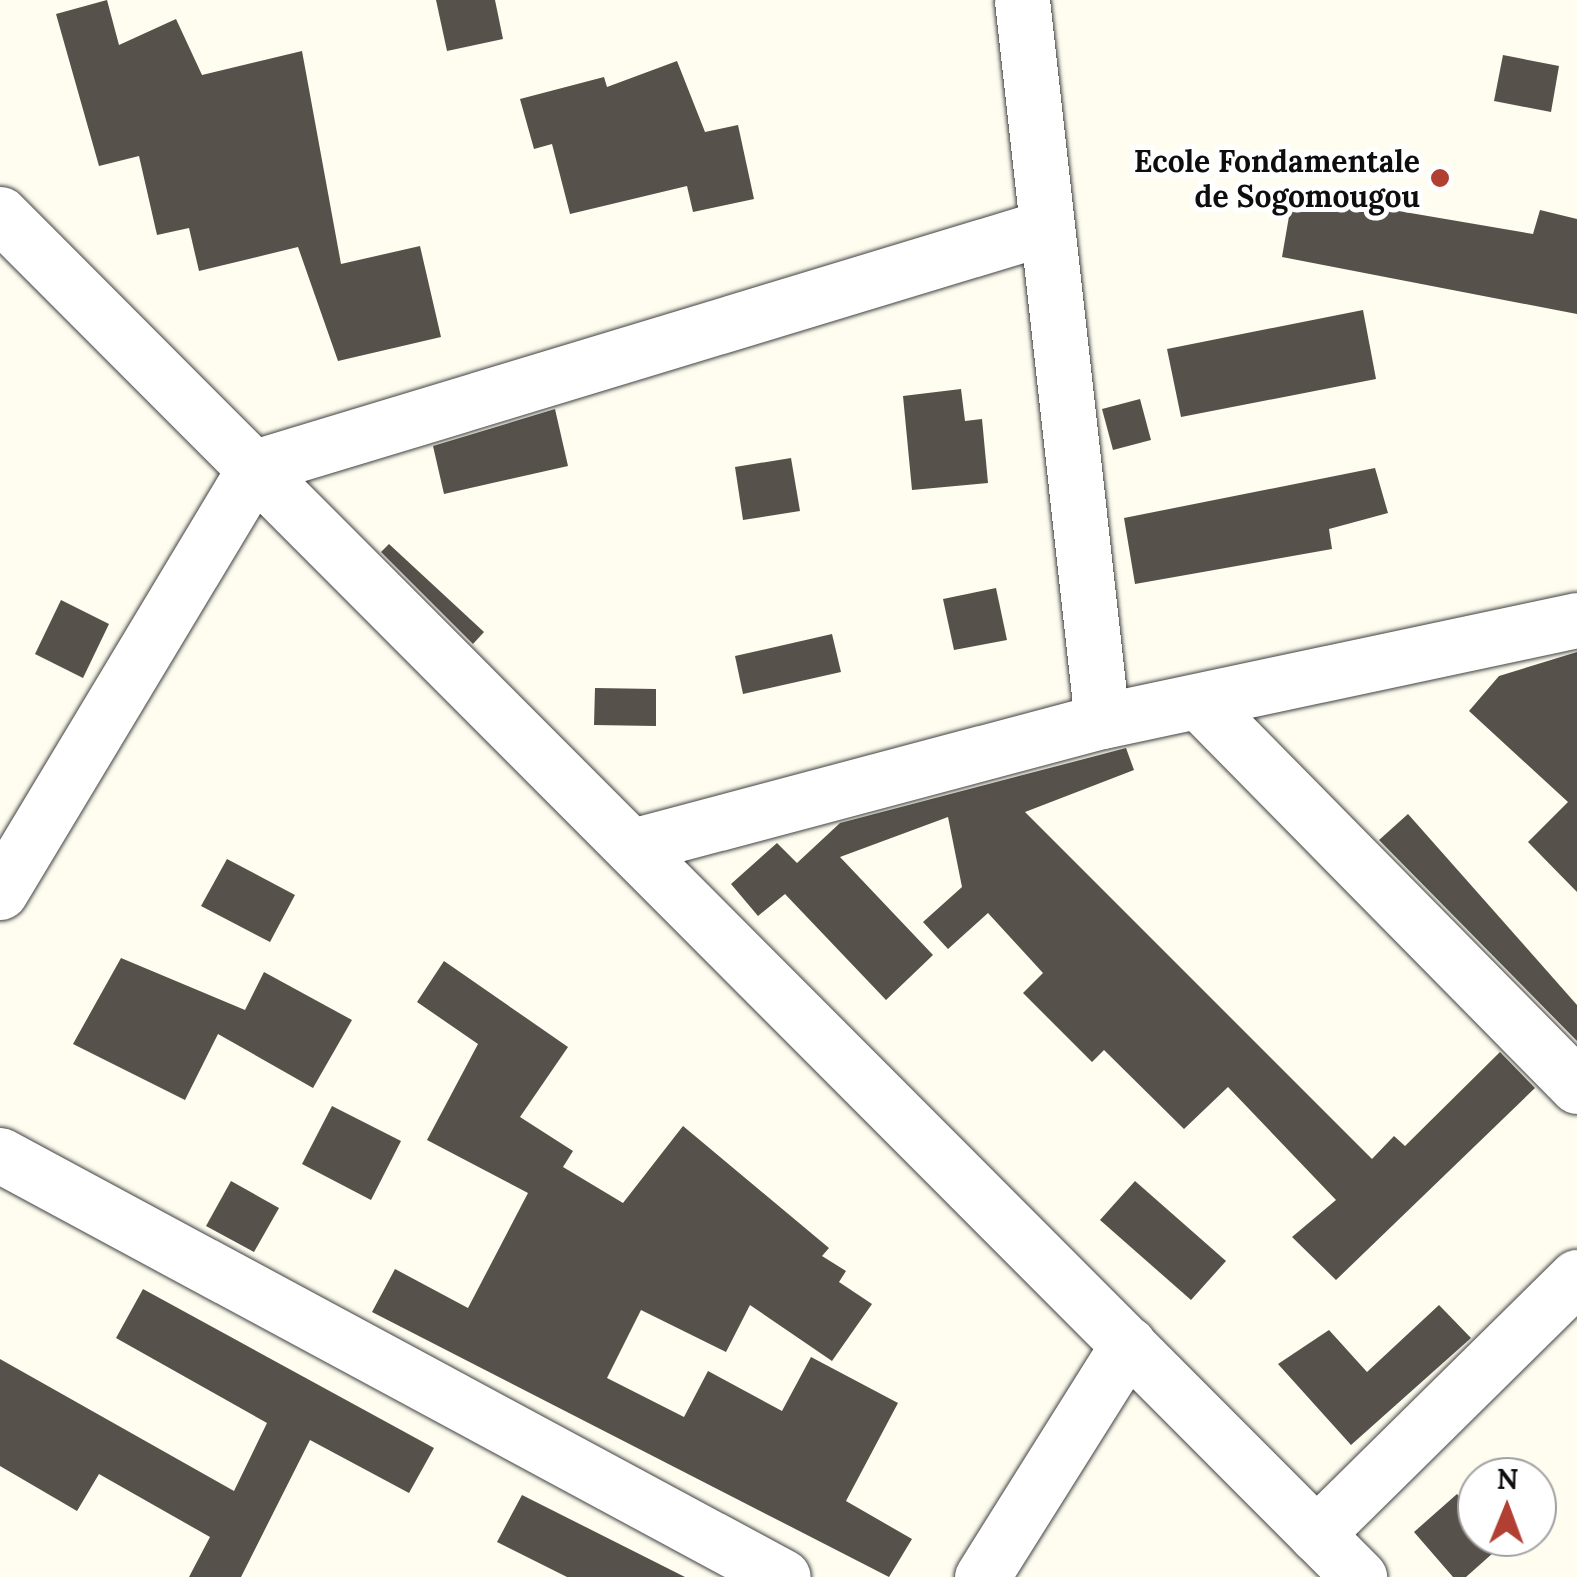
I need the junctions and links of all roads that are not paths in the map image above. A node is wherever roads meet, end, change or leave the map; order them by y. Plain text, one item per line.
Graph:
1 (1022, 0) edge
2 (0, 214) edge
3 (1043, 228) junction
4 (255, 467) junction
5 (1577, 620) edge
6 (1198, 702) junction
7 (1102, 722) junction
8 (632, 846) junction
9 (0, 892) edge
10 (1577, 1086) edge
11 (0, 1155) edge
12 (1577, 1276) edge
13 (1128, 1344) junction
14 (1316, 1534) junction
15 (783, 1577) edge
16 (982, 1577) edge
17 (1359, 1577) edge

1 - 3 street
2 - 4 street
3 - 4 street
3 - 7 street
4 - 8 street
4 - 9 street
5 - 6 street
6 - 7 street
6 - 10 street
7 - 8 street
8 - 13 street
11 - 15 street
12 - 14 street
13 - 14 street
13 - 16 street
14 - 17 street

